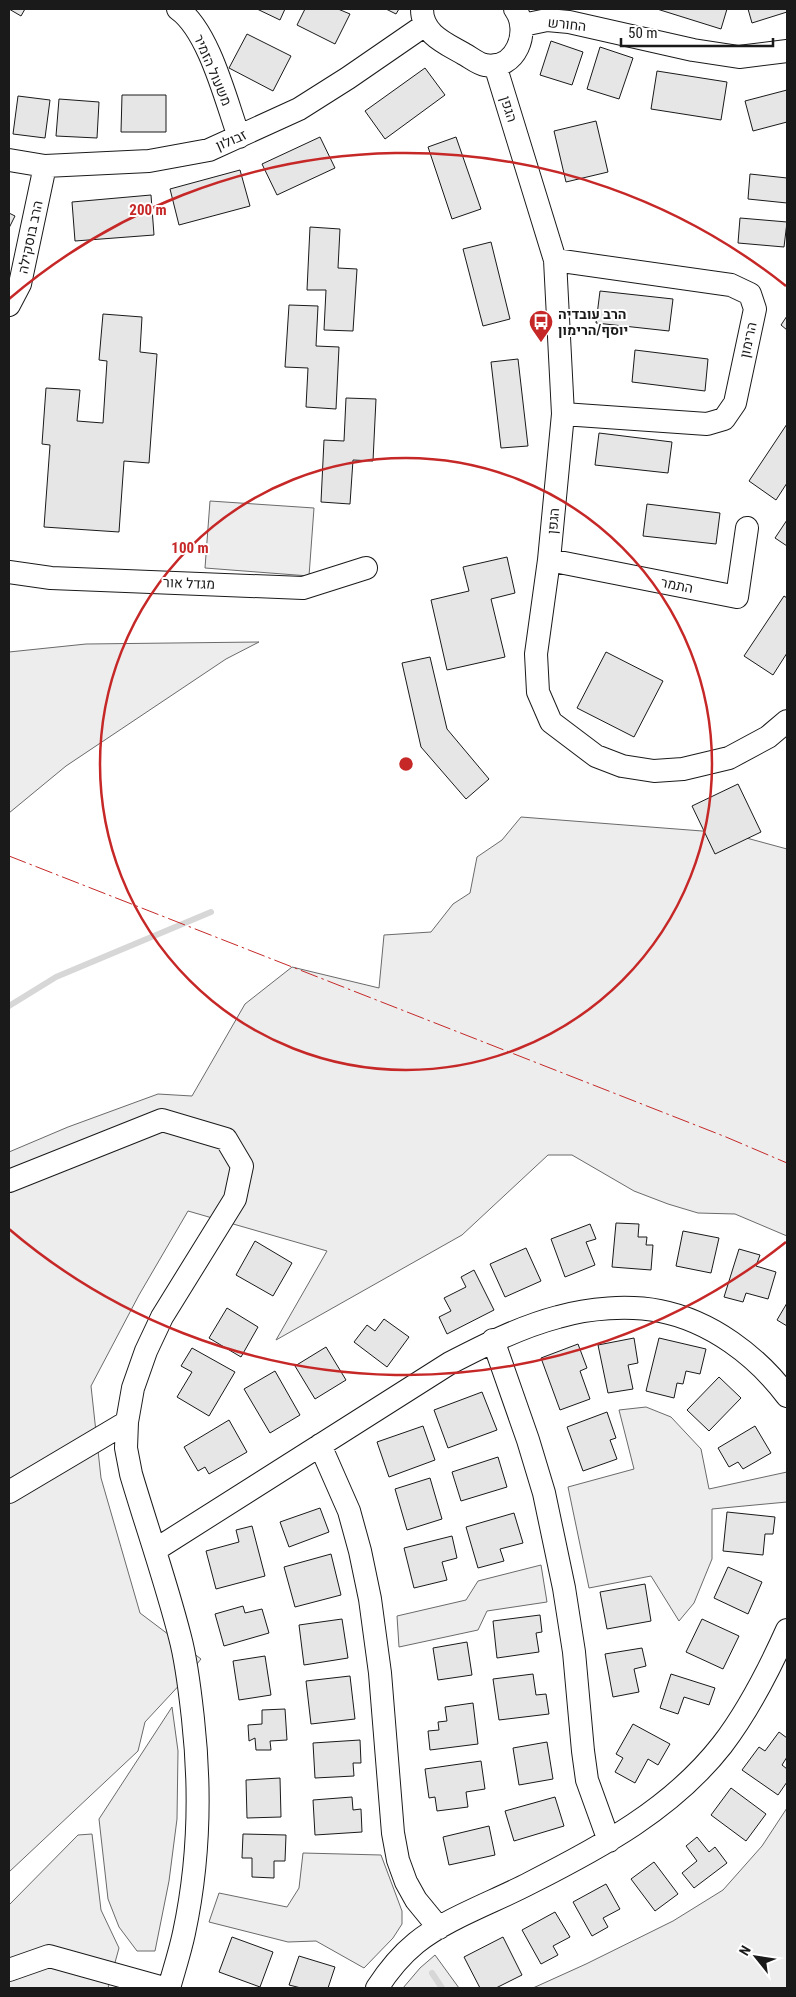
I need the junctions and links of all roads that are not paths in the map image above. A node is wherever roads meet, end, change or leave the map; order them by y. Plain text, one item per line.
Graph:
1 (178, 9) edge
2 (423, 17) edge
3 (519, 17) edge
4 (787, 51) edge
5 (495, 65) junction
6 (239, 137) junction
7 (9, 160) edge
8 (45, 166) junction
9 (556, 260) junction
10 (9, 306) edge
11 (563, 414) junction
12 (747, 528) dead end
13 (549, 560) junction
14 (366, 568) dead end
15 (9, 572) edge
16 (787, 722) edge
17 (9, 1181) edge
18 (493, 1340) junction
19 (787, 1396) edge
20 (127, 1422) junction
21 (320, 1445) junction
22 (9, 1492) edge
23 (155, 1550) junction
24 (787, 1630) edge
25 (609, 1841) junction
26 (439, 1928) junction
27 (9, 1970) edge
28 (164, 1988) edge
29 (170, 1988) edge
30 (377, 1988) edge

1 - 6 street, משעול הזמיר
2 - 5 street
2 - 6 street, זבולון
3 - 4 street, החורש
3 - 5 street
5 - 9 street, הגפן
6 - 8 street, זבולון
7 - 8 street, זבולון
8 - 10 street, הרב בוסקילה
9 - 11 street, הגפן
9 - 11 street, הרימון
11 - 13 street, הגפן
12 - 13 street, התמר
13 - 16 street, הגפן
14 - 15 street, מגדל אור
17 - 20 street
18 - 19 street
18 - 21 street
18 - 25 street
20 - 22 street
20 - 23 street
21 - 23 street
21 - 26 street
23 - 29 street
24 - 25 street
25 - 26 street
26 - 30 street
27 - 28 street

